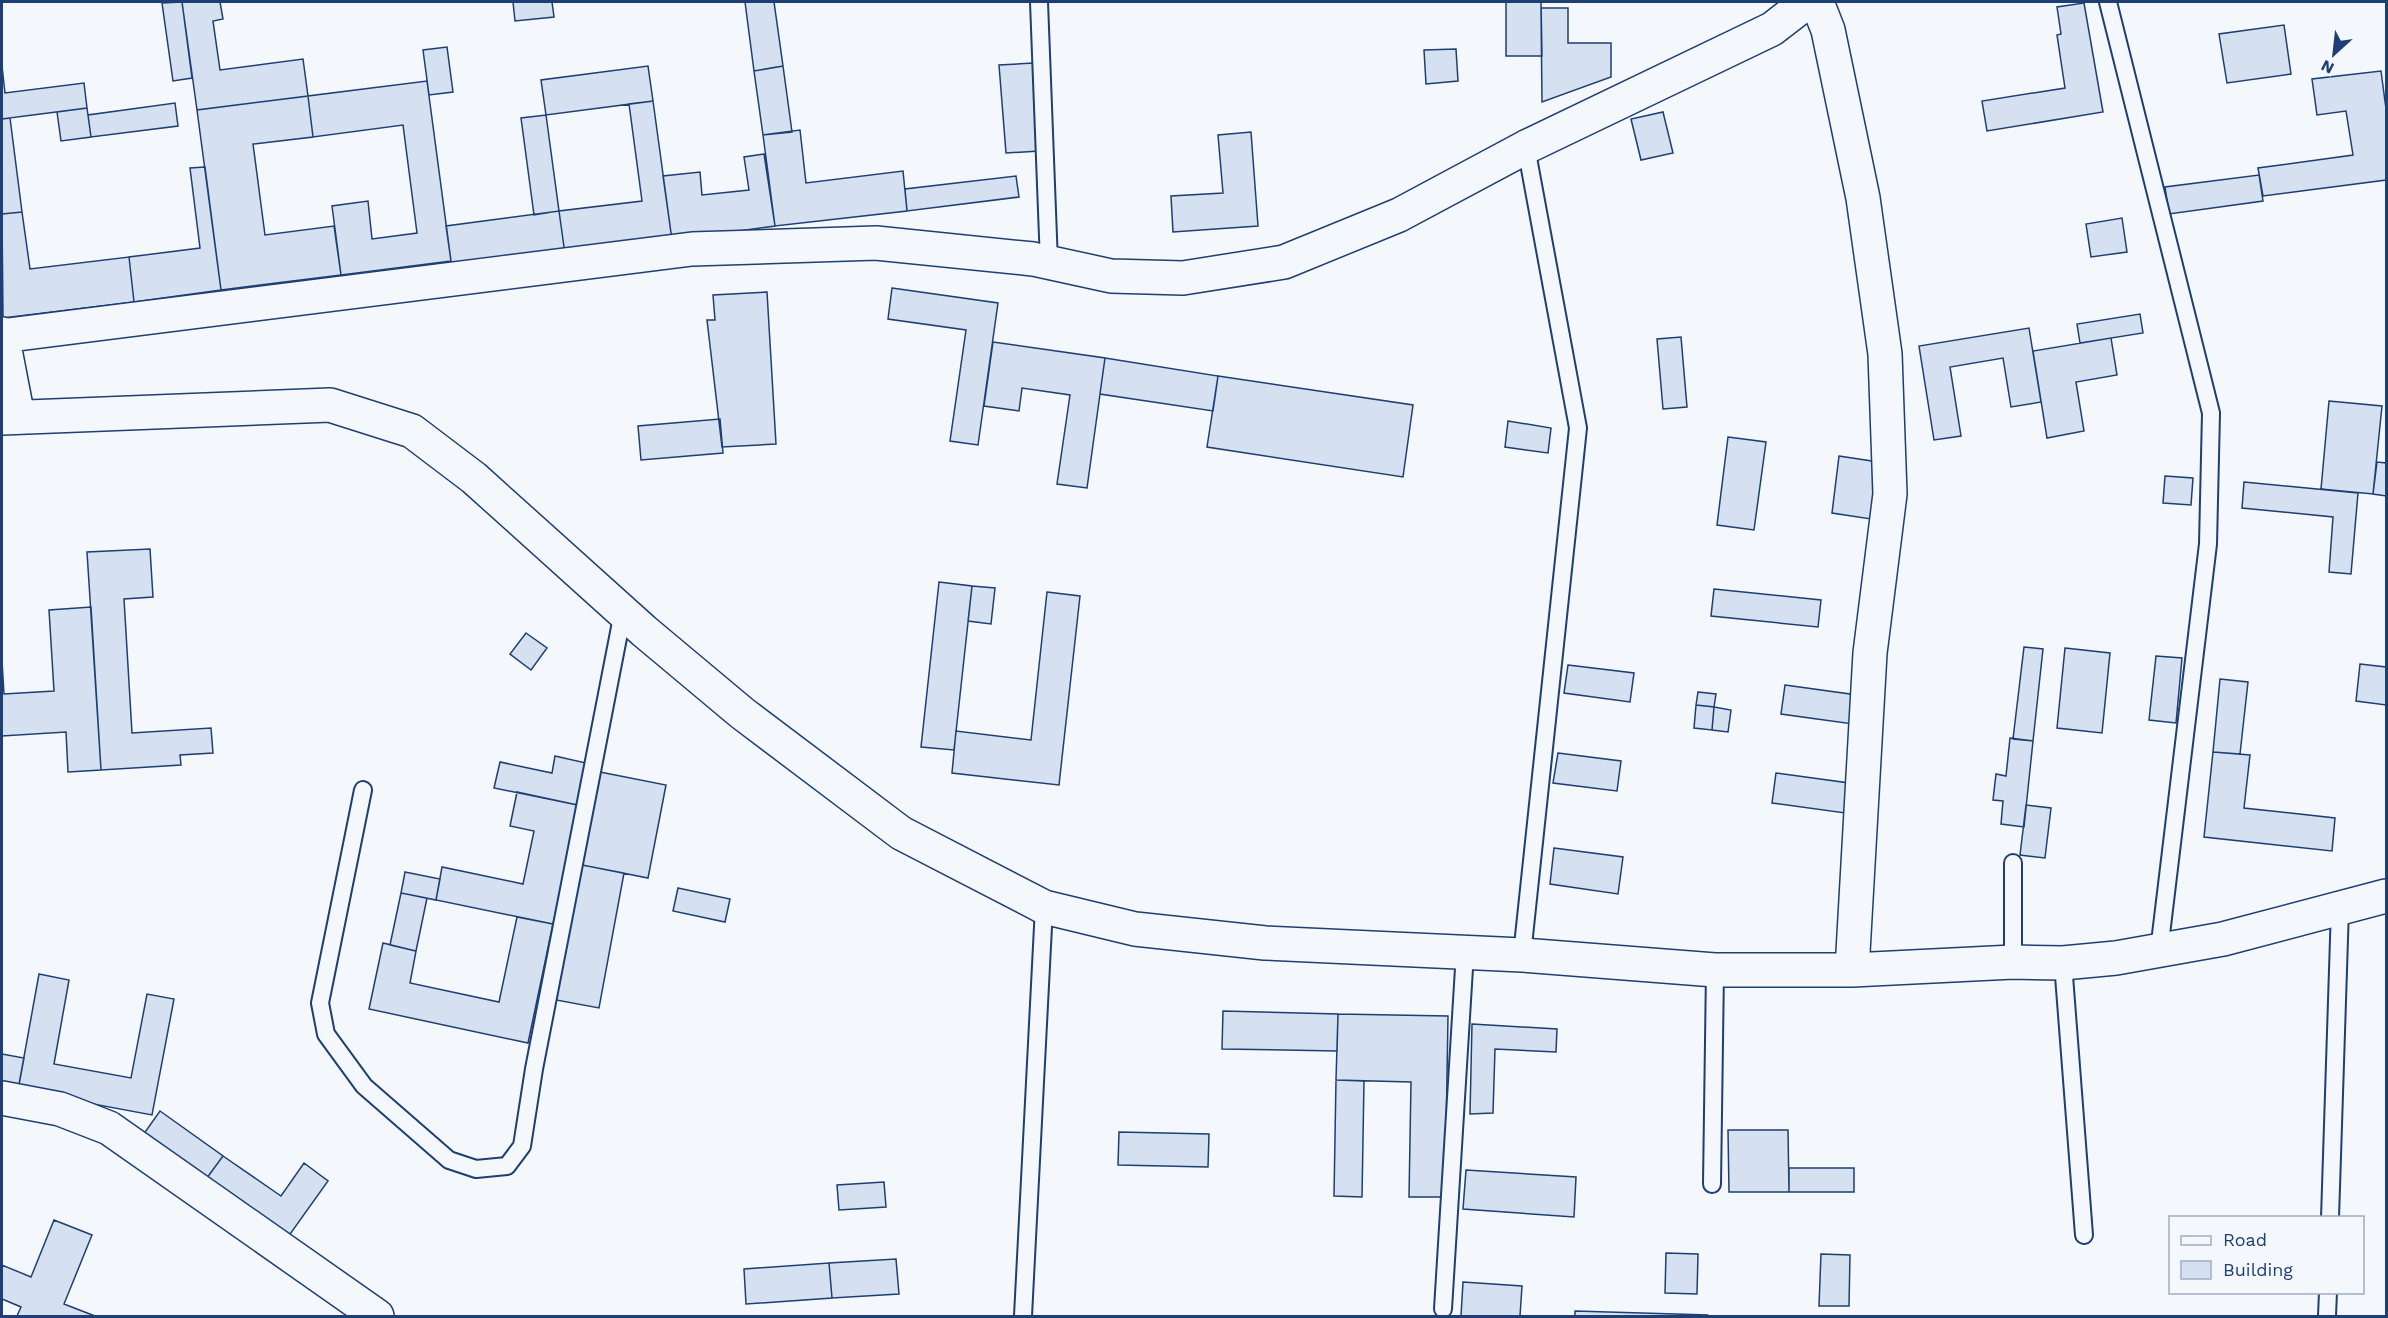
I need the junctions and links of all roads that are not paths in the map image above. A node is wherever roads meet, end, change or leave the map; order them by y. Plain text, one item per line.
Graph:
1 (1039, 2) edge
2 (1807, 2) edge
3 (1817, 2) edge
4 (2108, 2) edge
5 (1526, 147) junction
6 (1049, 263) junction
7 (2, 335) edge
8 (10, 418) edge
9 (623, 612) junction
10 (363, 790) dead end
11 (2013, 862) dead end
12 (2386, 896) edge
13 (1044, 907) junction
14 (2340, 908) junction
15 (2159, 951) junction
16 (1465, 952) junction
17 (1522, 955) junction
18 (2013, 962) junction
19 (2063, 963) junction
20 (1715, 970) junction
21 (1852, 970) junction
22 (2, 1098) edge
23 (1712, 1184) dead end
24 (2330, 1216) edge
25 (2084, 1235) dead end
26 (2328, 1294) edge
27 (1443, 1309) dead end
28 (377, 1317) edge
29 (1023, 1317) edge
30 (2327, 1317) edge

1 - 6 lane
2 - 5 street
3 - 21 street
4 - 15 lane
5 - 6 street
5 - 17 lane
6 - 7 street
7 - 8 street
8 - 9 street
9 - 10 lane
9 - 13 street
11 - 18 lane
12 - 14 street
13 - 16 street
13 - 29 lane
14 - 15 street
14 - 24 lane
15 - 19 street
16 - 17 street
16 - 27 lane
17 - 20 street
18 - 19 street
18 - 21 street
19 - 25 lane
20 - 21 street
20 - 23 lane
22 - 28 street
26 - 30 lane

